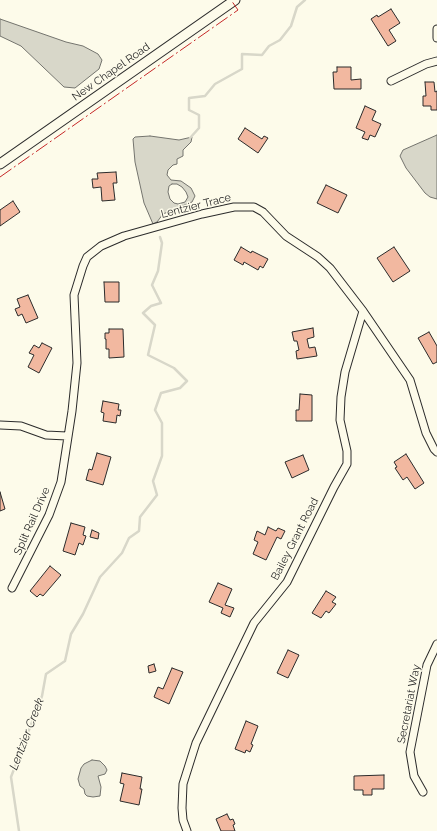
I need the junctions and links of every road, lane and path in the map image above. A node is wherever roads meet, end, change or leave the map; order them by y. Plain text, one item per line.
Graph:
1 (235, 0) edge
2 (437, 29) edge
3 (437, 38) edge
4 (437, 61) edge
5 (392, 81) dead end
6 (0, 164) edge
7 (362, 311) junction
8 (0, 425) edge
9 (67, 436) junction
10 (437, 452) edge
11 (12, 588) dead end
12 (437, 644) edge
13 (423, 792) dead end
14 (187, 831) edge

1 - 6 street, New Chapel Road
2 - 3 street
4 - 5 street
7 - 9 street, Lentzier Trace
7 - 10 street, Lentzier Trace
7 - 14 street, Bailey Grant Road
8 - 9 street
9 - 11 street, Split Rail Drive
12 - 13 street, Secretariat Way

